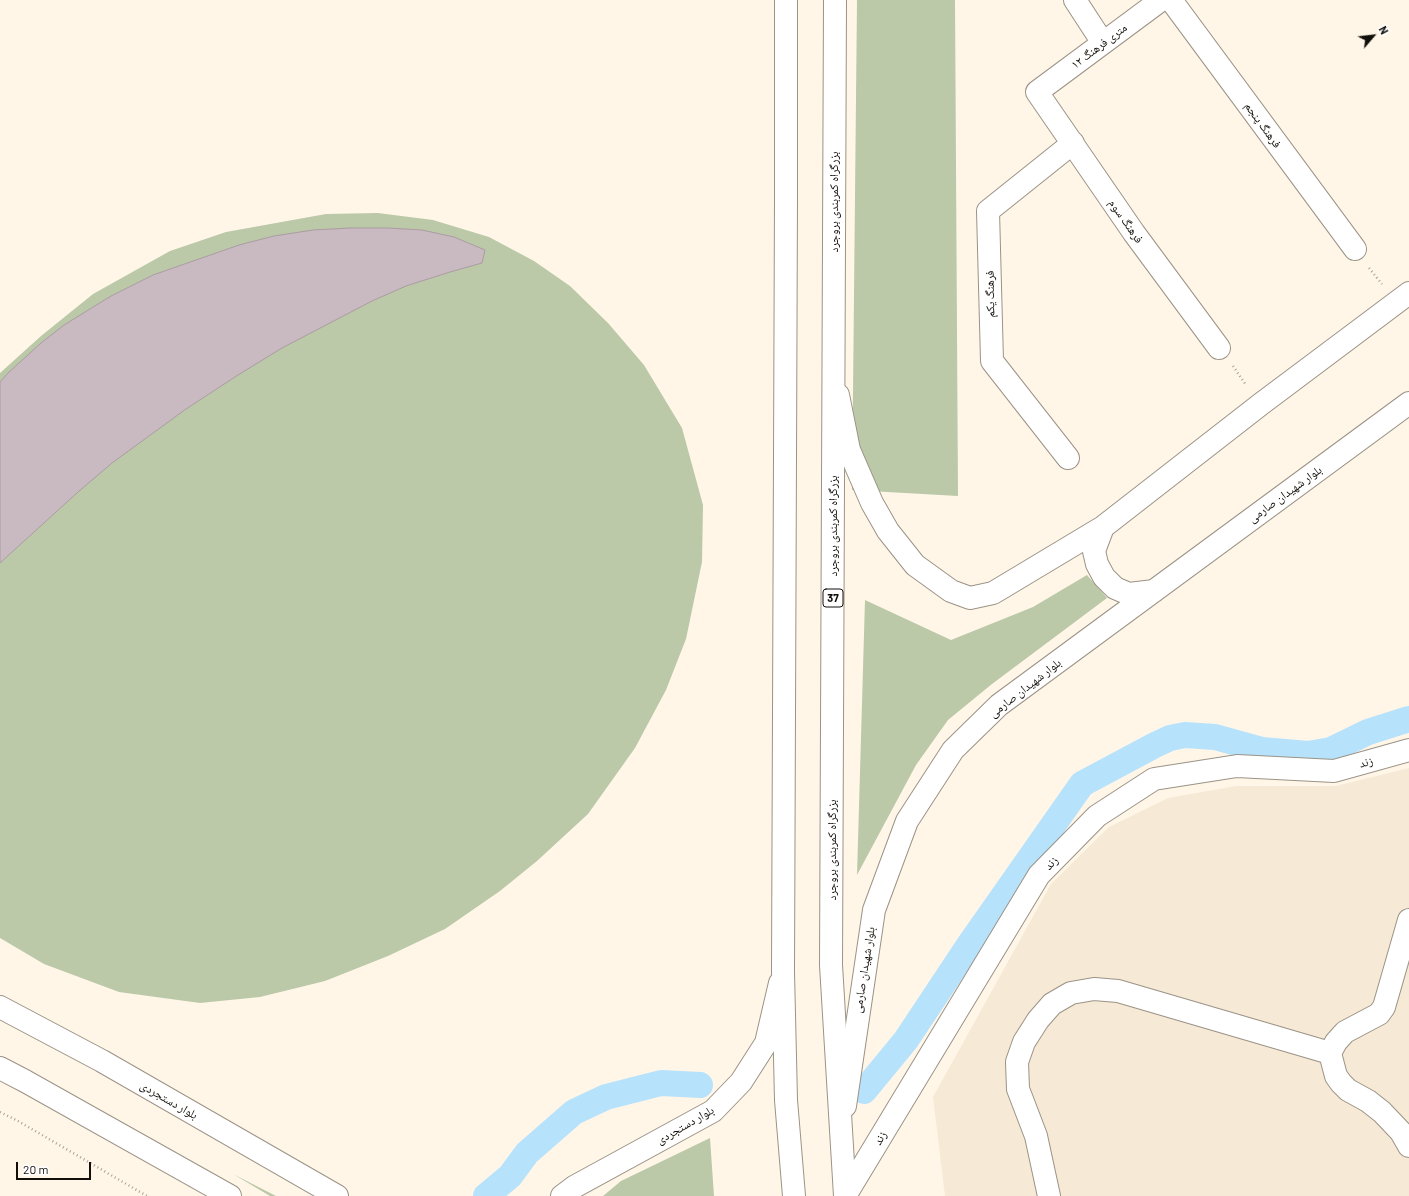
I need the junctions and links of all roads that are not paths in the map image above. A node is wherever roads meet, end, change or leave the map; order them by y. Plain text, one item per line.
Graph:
1 (786, 0) edge
2 (834, 0) edge
3 (1075, 0) edge
4 (1161, 0) edge
5 (1171, 0) edge
6 (1103, 43) junction
7 (1037, 92) joint
8 (1073, 143) junction
9 (1355, 249) road end
10 (1403, 297) edge
11 (1219, 348) road end
12 (834, 376) junction
13 (1409, 403) edge
14 (1068, 458) dead end
15 (1103, 526) junction
16 (1154, 591) junction
17 (1409, 750) edge
18 (1409, 920) edge
19 (783, 972) junction
20 (0, 1008) edge
21 (1330, 1053) junction
22 (0, 1068) edge
23 (840, 1135) junction
24 (1409, 1146) edge
25 (230, 1196) edge
26 (337, 1196) edge
27 (562, 1196) edge
28 (794, 1196) edge
29 (845, 1196) edge
30 (1049, 1196) edge

1 - 19 main road
2 - 12 main road, بزرگراه کمربندی بروجرد / 37
3 - 6 main road
4 - 6 main road, ۱۲ متری فرهنگ
5 - 9 main road, فرهنگ پنجم
6 - 7 main road, ۱۲ متری فرهنگ
7 - 8 main road, فرهنگ سوم
8 - 11 main road, فرهنگ سوم
8 - 14 main road, فرهنگ یکم
10 - 15 main road
12 - 15 main road
12 - 23 main road, بزرگراه کمربندی بروجرد / 37
13 - 16 main road, بلوار شهیدان صارمی
15 - 16 main road
16 - 23 main road, بلوار شهیدان صارمی
17 - 29 main road, زند
18 - 21 main road
19 - 27 main road, بلوار دستجردی
19 - 28 main road
20 - 26 main road, بلوار دستجردی
21 - 24 main road
21 - 30 main road
22 - 25 main road
23 - 29 main road, بزرگراه کمربندی بروجرد / 37

